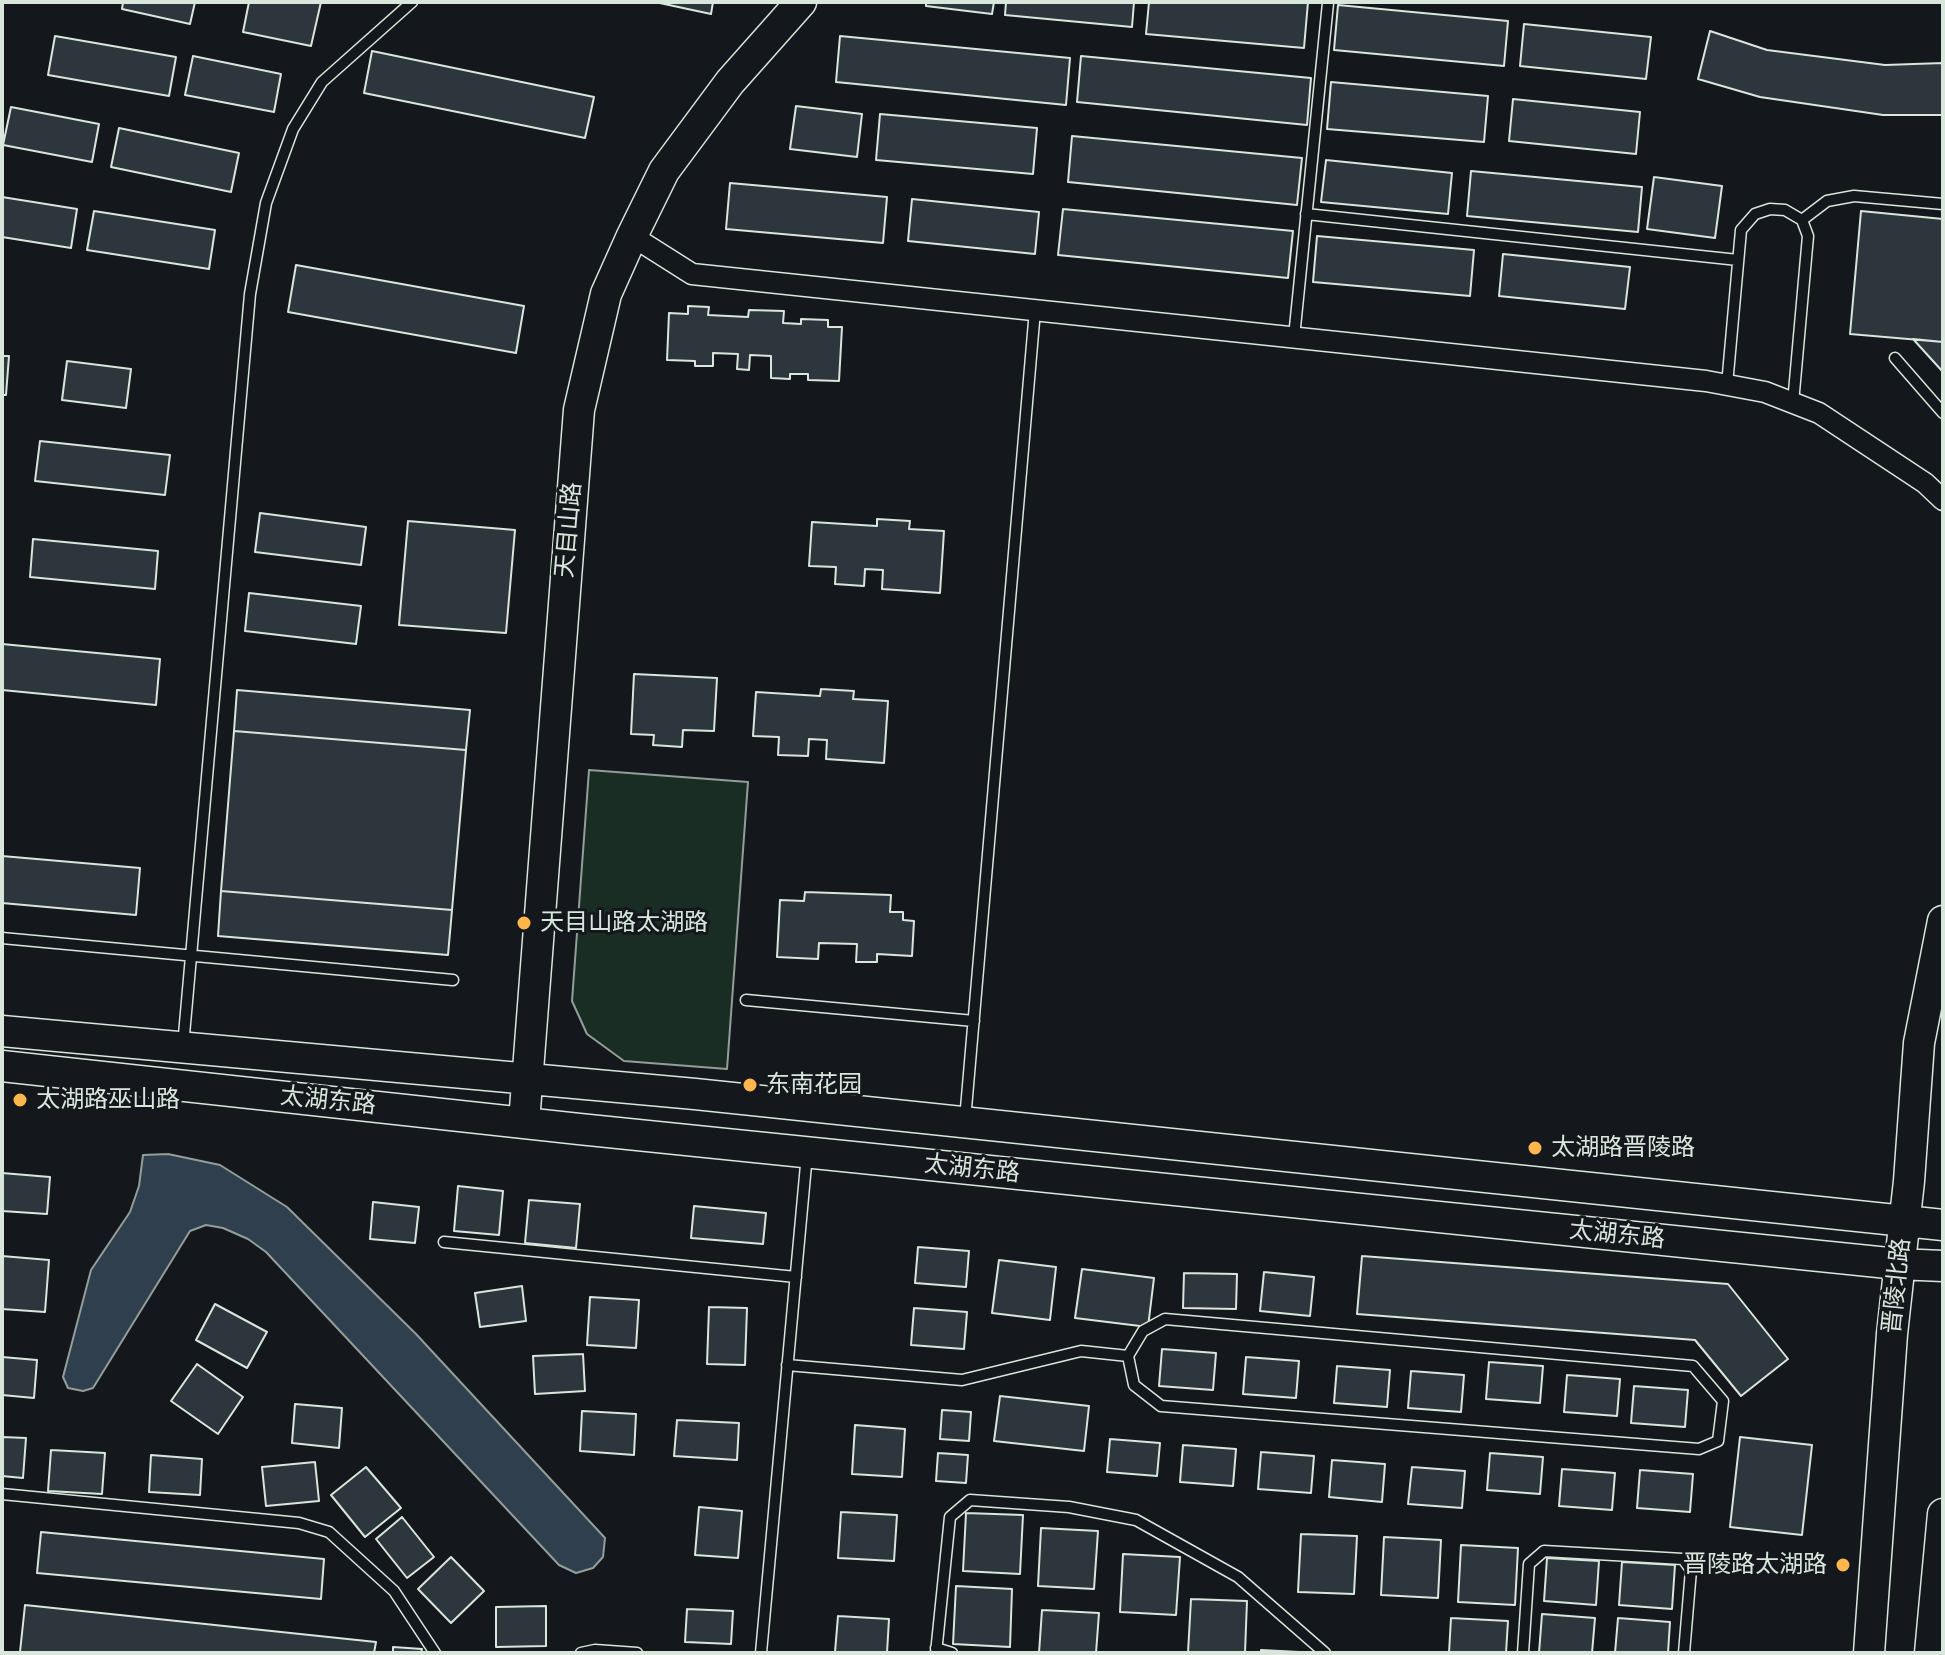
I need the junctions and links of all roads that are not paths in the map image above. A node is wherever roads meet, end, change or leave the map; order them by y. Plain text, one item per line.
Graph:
1 (412, 2) edge
2 (801, 2) edge
3 (1328, 3) edge
4 (1943, 204) edge
5 (1306, 214) junction
6 (1802, 220) junction
7 (632, 236) junction
8 (1738, 260) junction
9 (1035, 310) junction
10 (1294, 337) junction
11 (1895, 358) dead end
12 (1727, 385) junction
13 (1793, 403) junction
14 (1943, 413) edge
15 (1943, 500) edge
16 (1943, 921) edge
17 (2, 938) edge
18 (191, 956) junction
19 (453, 980) dead end
20 (746, 1000) dead end
21 (974, 1021) junction
22 (2, 1031) edge
23 (183, 1049) junction
24 (2, 1066) edge
25 (528, 1078) junction
26 (524, 1122) junction
27 (965, 1122) junction
28 (807, 1152) junction
29 (1904, 1222) junction
30 (1943, 1225) edge
31 (444, 1242) dead end
32 (1898, 1264) junction
33 (1943, 1266) edge
34 (796, 1277) junction
35 (1128, 1356) junction
36 (787, 1365) junction
37 (2, 1494) edge
38 (1943, 1514) edge
39 (936, 1650) edge
40 (435, 1653) edge
41 (581, 1653) edge
42 (637, 1653) edge
43 (761, 1653) edge
44 (952, 1653) edge
45 (1325, 1653) edge
46 (1523, 1653) edge
47 (1684, 1653) edge
48 (1869, 1653) edge
49 (1930, 1653) edge

1 - 18 lane
2 - 7 main road, 天目山路
3 - 5 lane
4 - 6 lane
5 - 8 lane
5 - 10 lane
6 - 8 lane
6 - 13 lane
7 - 9 street
7 - 25 main road, 天目山路
8 - 12 lane
9 - 10 street
9 - 21 lane
10 - 12 street
11 - 14 lane
12 - 13 street
13 - 15 street
16 - 29 main road, 晋陵北路
17 - 18 lane
18 - 19 lane
18 - 23 lane
20 - 21 lane
21 - 27 lane
22 - 23 main road, 太湖东路
23 - 25 main road, 太湖东路
24 - 26 main road, 太湖东路
25 - 26 main road, 天目山路
25 - 27 main road, 太湖东路
26 - 28 main road, 太湖东路
27 - 29 main road, 太湖东路
28 - 32 main road, 太湖东路
28 - 34 lane
29 - 30 main road, 太湖东路
29 - 32 main road, 晋陵北路
31 - 34 lane
32 - 33 main road, 太湖东路
32 - 48 main road, 晋陵北路
34 - 36 lane
35 - 35 lane
35 - 36 lane
36 - 43 lane
37 - 40 lane
38 - 49 main road
39 - 44 lane
39 - 45 lane
41 - 42 lane
46 - 47 lane

